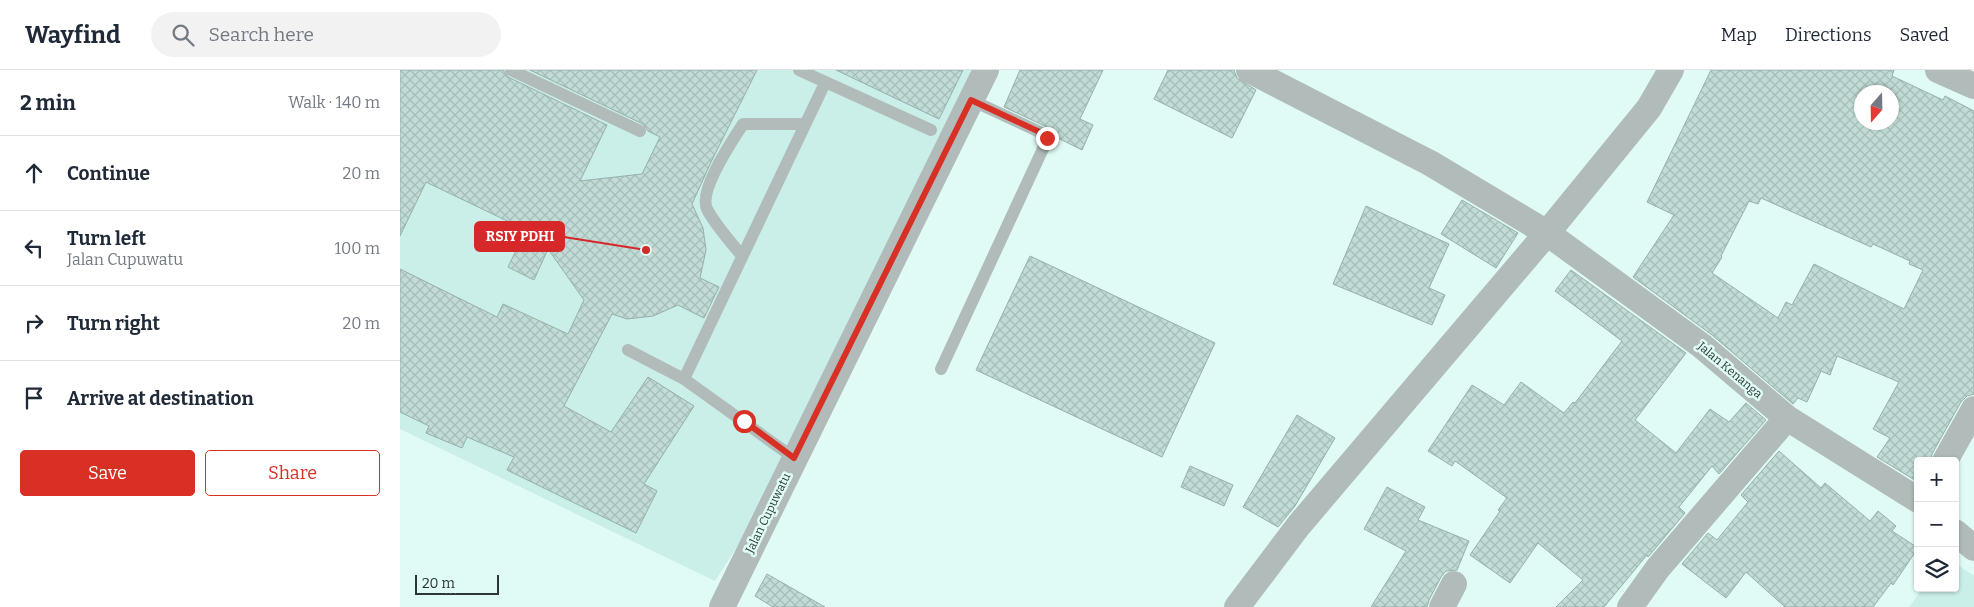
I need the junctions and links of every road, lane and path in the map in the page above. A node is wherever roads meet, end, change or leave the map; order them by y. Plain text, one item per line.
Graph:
1 (511, 70) edge
2 (799, 70) edge
3 (986, 70) edge
4 (1249, 70) edge
5 (1671, 70) edge
6 (1938, 70) edge
7 (825, 83) junction
8 (1974, 86) edge
9 (971, 100) junction
10 (804, 124) junction
11 (931, 130) dead end
12 (640, 131) dead end
13 (1547, 233) junction
14 (742, 256) junction
15 (628, 350) dead end
16 (941, 369) dead end
17 (684, 379) junction
18 (1974, 409) edge
19 (1787, 418) junction
20 (1948, 457) edge
21 (794, 458) junction
22 (1914, 497) edge
23 (1959, 535) edge
24 (1974, 548) edge
25 (1454, 584) dead end
26 (722, 607) edge
27 (1237, 607) edge
28 (1442, 607) edge
29 (1630, 607) edge

1 - 12 lane
2 - 7 lane
3 - 9 street, Jalan Cupuwatu
4 - 13 street, Jalan Kenanga
5 - 13 street
6 - 8 street
7 - 10 lane
7 - 11 lane
9 - 16 lane
9 - 21 street, Jalan Cupuwatu
10 - 14 lane
10 - 14 lane
13 - 19 street, Jalan Kenanga
13 - 27 street
14 - 17 lane
15 - 17 lane
17 - 21 lane
18 - 20 street
19 - 22 street, Jalan Kenanga
19 - 29 street
21 - 26 street, Jalan Cupuwatu
23 - 24 street
25 - 28 street

